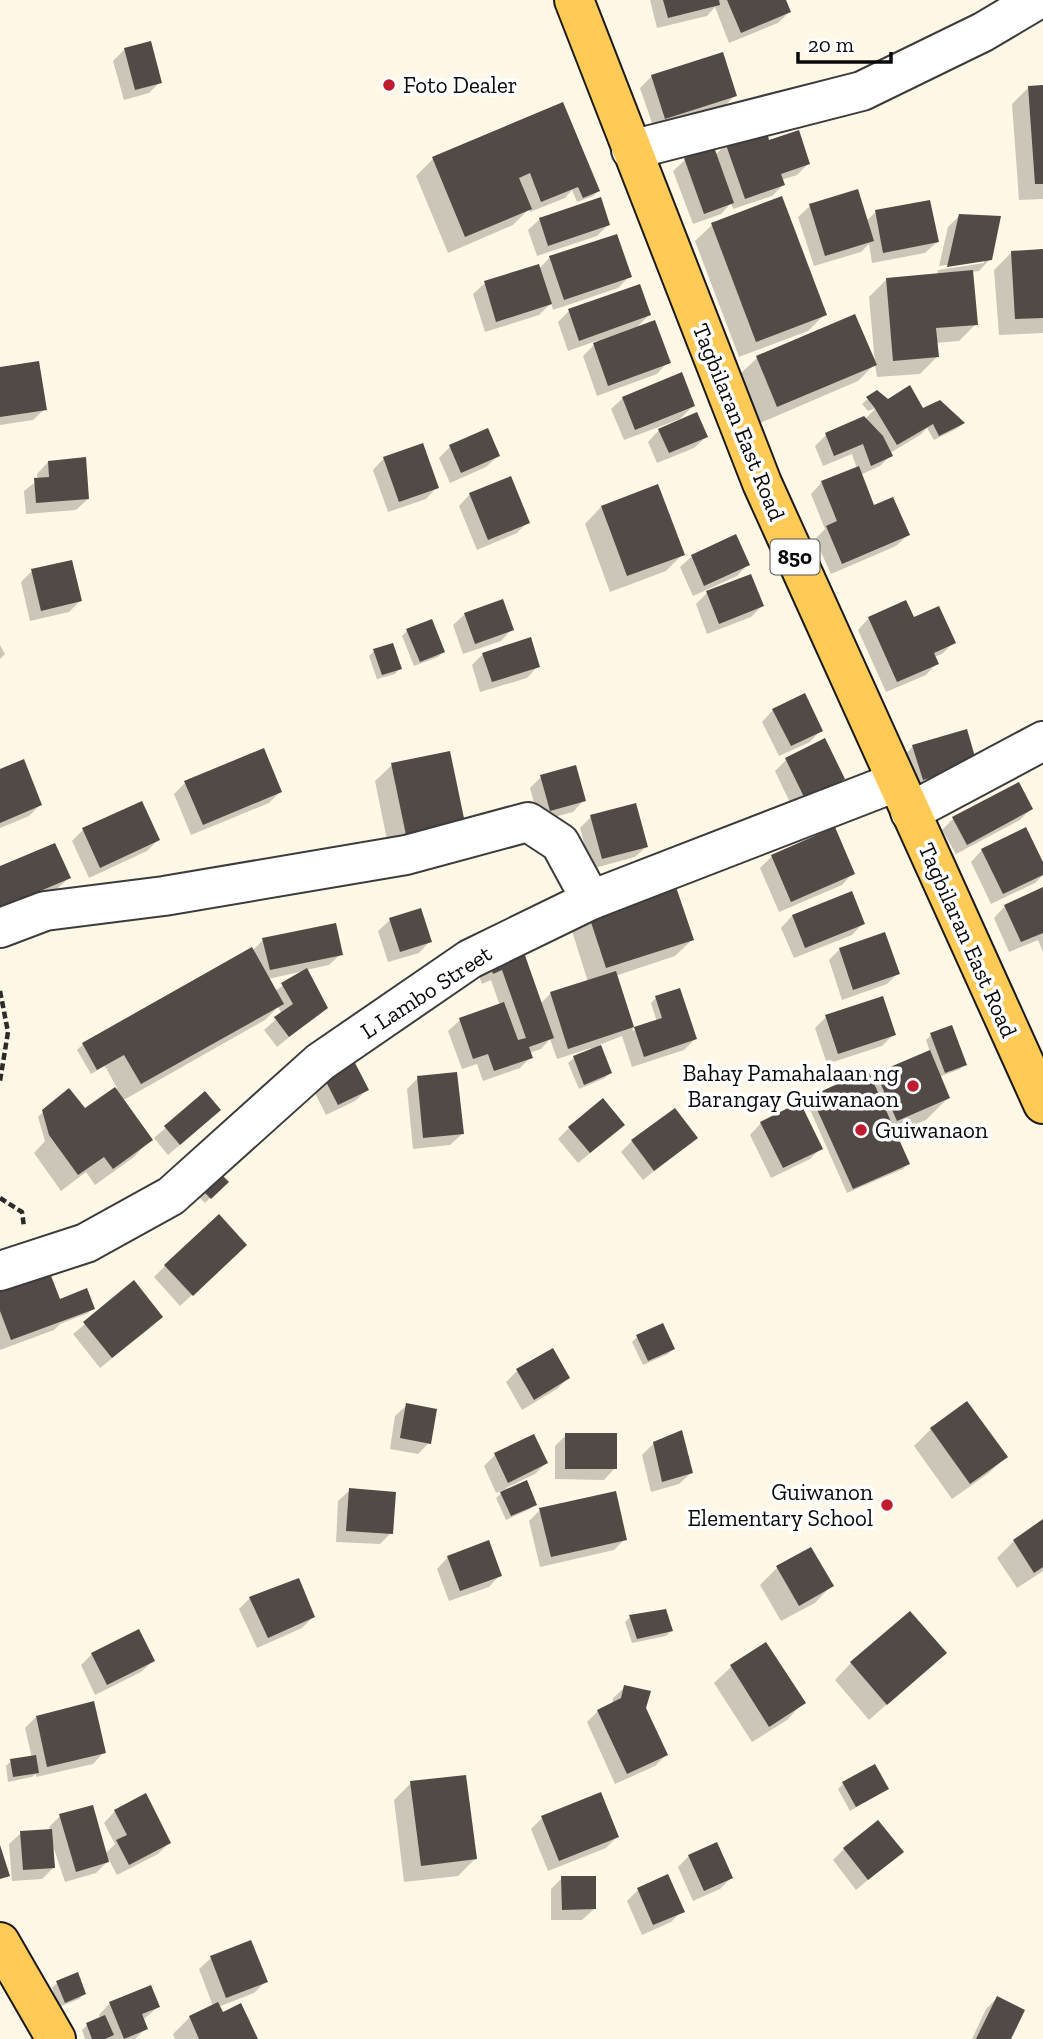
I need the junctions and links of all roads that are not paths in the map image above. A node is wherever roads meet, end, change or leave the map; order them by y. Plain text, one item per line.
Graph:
1 (574, 0) edge
2 (1037, 0) edge
3 (631, 150) junction
4 (1043, 741) edge
5 (903, 797) junction
6 (591, 900) junction
7 (0, 928) edge
8 (1043, 1104) edge
9 (0, 1271) edge
10 (0, 1942) edge
11 (56, 2039) edge

1 - 3 main road, Tagbilaran East Road / 850
2 - 3 street
3 - 5 main road, Tagbilaran East Road / 850
4 - 5 street, L Lambo Street
5 - 6 street, L Lambo Street
5 - 8 main road, Tagbilaran East Road / 850
6 - 7 street
6 - 9 street, L Lambo Street
10 - 11 main road

